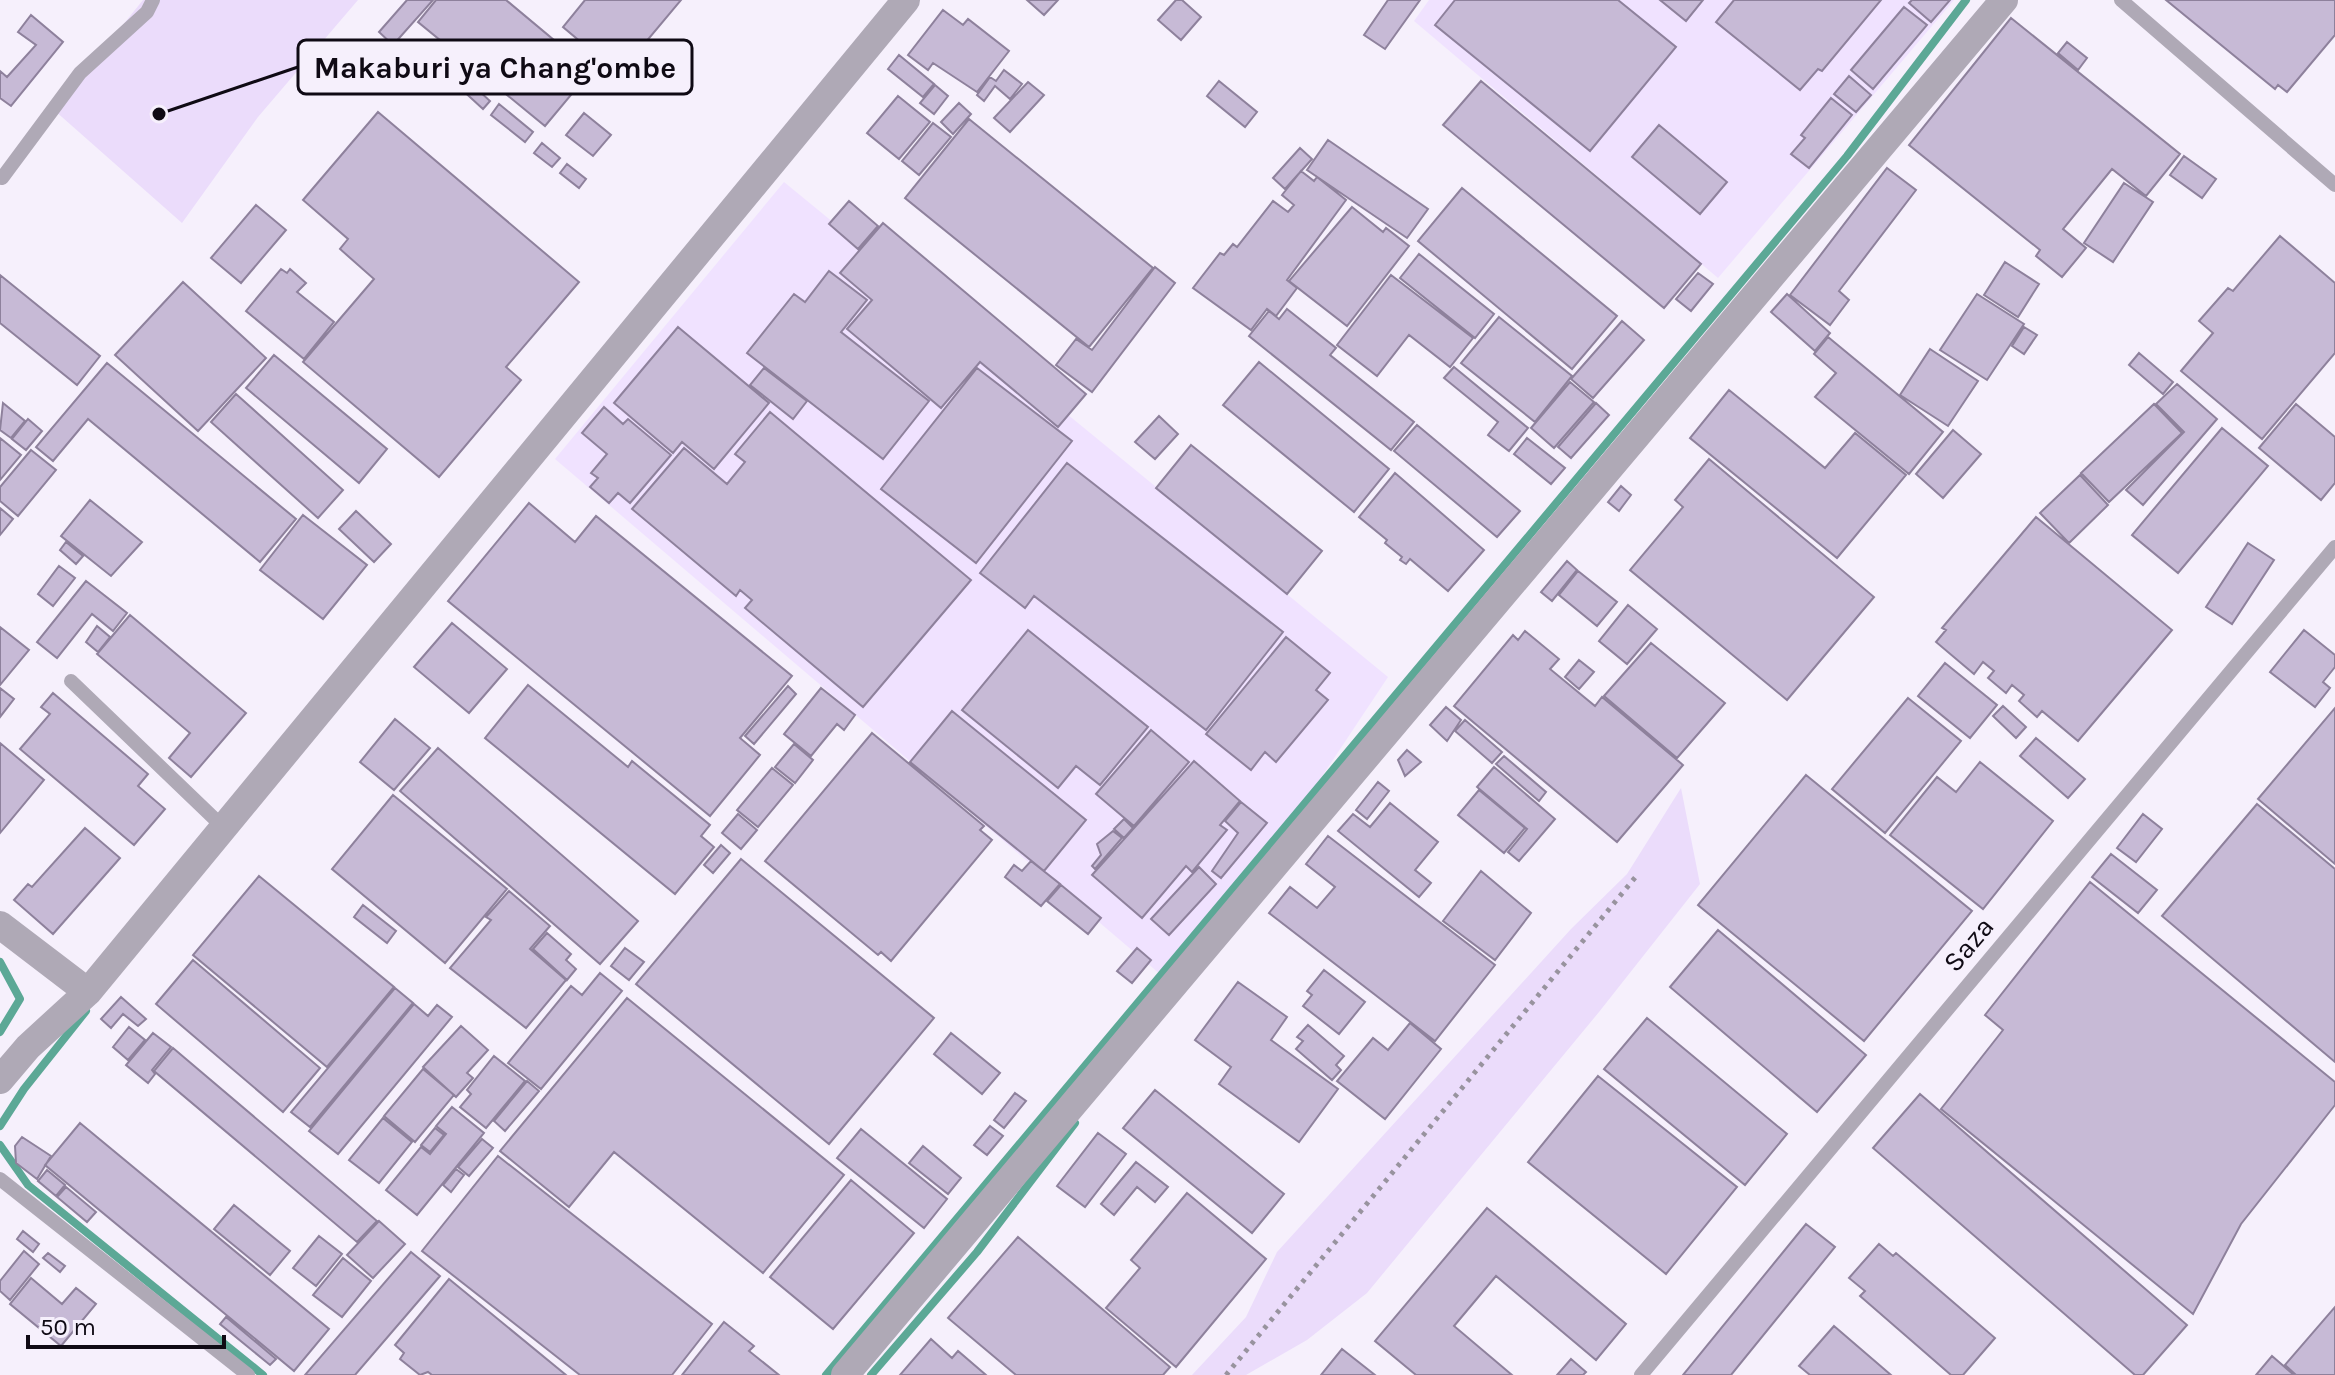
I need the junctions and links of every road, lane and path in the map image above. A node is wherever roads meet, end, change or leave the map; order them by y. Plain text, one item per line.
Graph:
1 (153, 0) edge
2 (906, 0) edge
3 (2004, 0) edge
4 (2121, 0) edge
5 (2, 178) edge
6 (2335, 185) edge
7 (2335, 547) edge
8 (71, 681) dead end
9 (222, 826) junction
10 (1638, 874) dead end
11 (0, 925) edge
12 (88, 992) junction
13 (0, 1080) edge
14 (0, 1179) edge
15 (248, 1375) edge
16 (845, 1375) edge
17 (1226, 1375) edge
18 (1641, 1375) edge

1 - 5 lane
2 - 9 street
3 - 16 street
4 - 6 lane
7 - 18 lane, Saza
8 - 9 lane
9 - 12 street
10 - 17 path
11 - 12 street
12 - 13 street
14 - 15 lane

